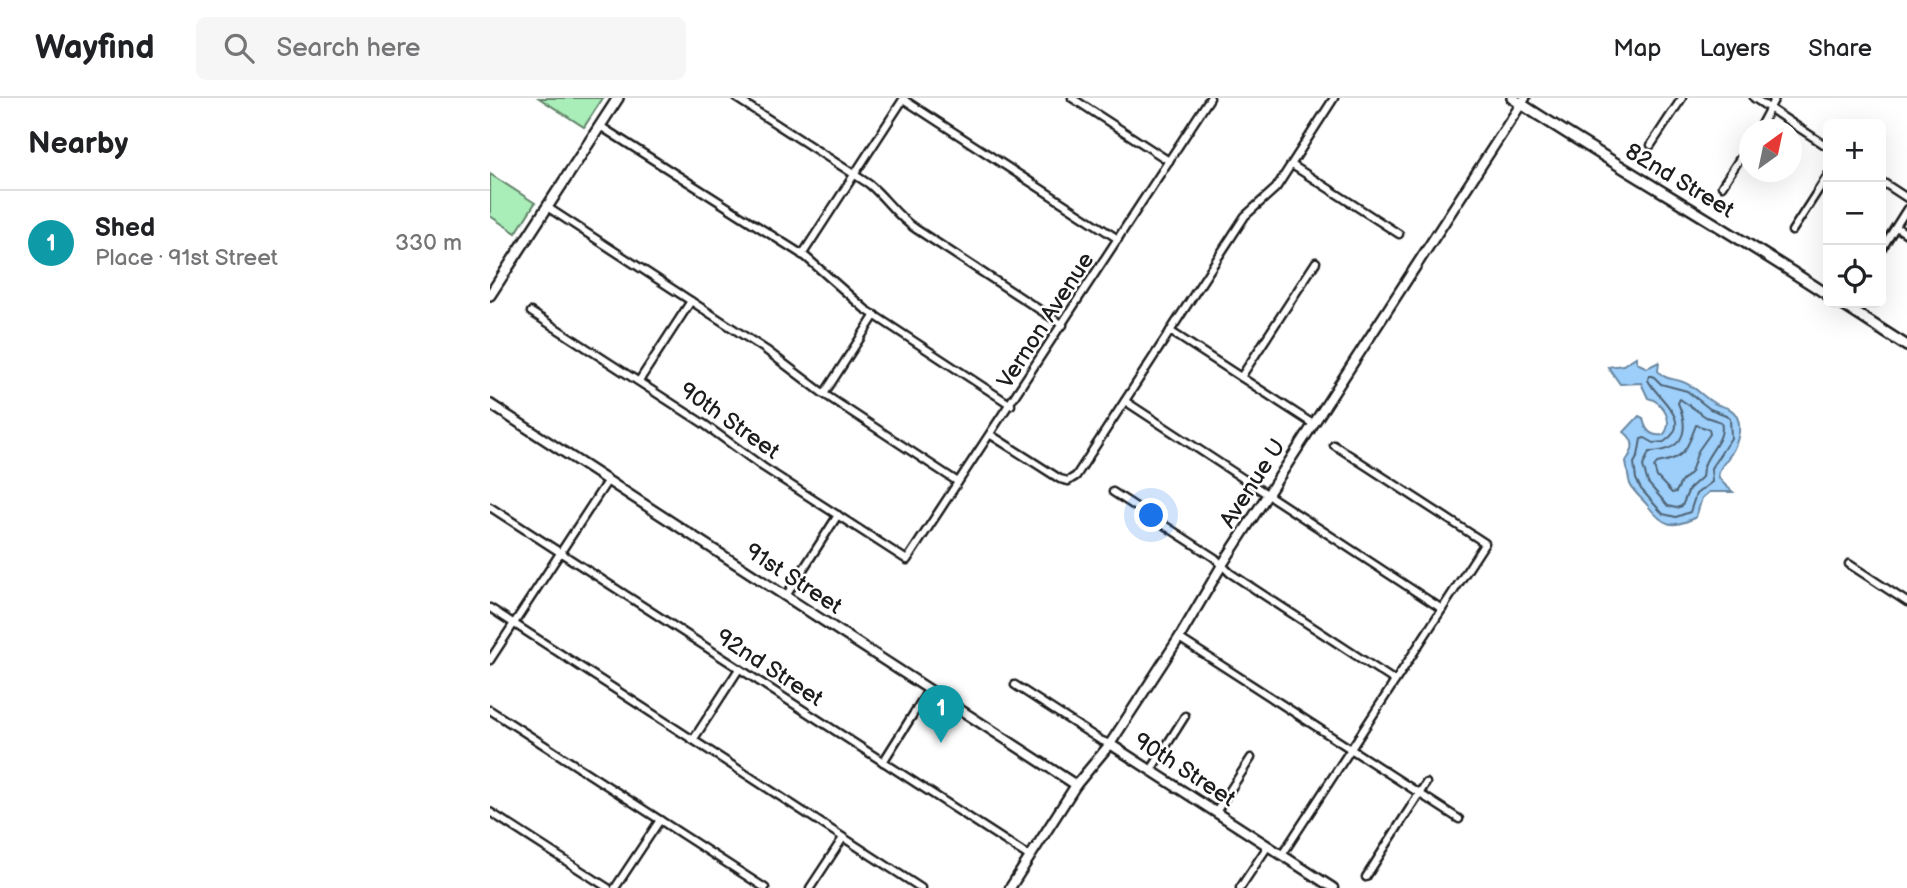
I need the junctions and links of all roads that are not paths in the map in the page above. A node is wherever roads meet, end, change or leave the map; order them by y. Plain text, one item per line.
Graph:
1 (618, 98) edge
2 (736, 98) edge
3 (1072, 98) edge
4 (1210, 98) edge
5 (1335, 98) edge
6 (1512, 98) edge
7 (1682, 98) edge
8 (1754, 98) edge
9 (1775, 98) edge
10 (904, 99) edge
11 (1523, 101) edge
12 (1770, 108) junction
13 (1764, 119) edge
14 (600, 126) junction
15 (1823, 144) edge
16 (1651, 145) dead end
17 (1739, 159) edge
18 (1169, 161) junction
19 (1292, 165) junction
20 (854, 175) junction
21 (1824, 182) edge
22 (1883, 182) edge
23 (1722, 186) dead end
24 (1907, 198) edge
25 (547, 207) junction
26 (1907, 209) edge
27 (1896, 227) junction
28 (1792, 231) dead end
29 (1399, 234) dead end
30 (1907, 234) edge
31 (1118, 239) junction
32 (1884, 245) edge
33 (802, 255) junction
34 (1315, 262) dead end
35 (1823, 292) edge
36 (490, 295) edge
37 (691, 301) junction
38 (1850, 308) edge
39 (531, 312) dead end
40 (875, 315) junction
41 (1063, 324) junction
42 (1170, 331) junction
43 (1907, 346) edge
44 (1241, 377) junction
45 (639, 381) junction
46 (824, 394) junction
47 (1125, 401) junction
48 (490, 404) edge
49 (1011, 405) junction
50 (1313, 424) junction
51 (991, 435) junction
52 (1334, 444) dead end
53 (608, 480) junction
54 (958, 482) junction
55 (1113, 492) dead end
56 (1268, 494) junction
57 (490, 507) edge
58 (838, 515) junction
59 (561, 552) junction
60 (907, 560) joint
61 (1849, 564) dead end
62 (1222, 565) junction
63 (786, 596) junction
64 (1907, 602) edge
65 (490, 608) edge
66 (1442, 609) junction
67 (514, 624) junction
68 (1180, 638) junction
69 (490, 660) edge
70 (739, 669) junction
71 (1395, 681) junction
72 (1016, 685) dead end
73 (929, 689) junction
74 (490, 710) edge
75 (1185, 716) dead end
76 (693, 740) junction
77 (1110, 744) junction
78 (1350, 749) junction
79 (1251, 758) dead end
80 (883, 762) junction
81 (1151, 770) junction
82 (1426, 783) dead end
83 (1076, 785) junction
84 (1419, 794) junction
85 (490, 811) edge
86 (1216, 812) junction
87 (1459, 819) dead end
88 (660, 820) junction
89 (843, 838) junction
90 (1268, 846) junction
91 (1282, 855) junction
92 (1030, 857) junction
93 (1366, 877) dead end
94 (608, 888) edge
95 (615, 888) edge
96 (765, 888) edge
97 (810, 888) edge
98 (921, 888) edge
99 (1010, 888) edge
100 (1240, 888) edge
101 (1333, 888) edge

1 - 14 main road
2 - 20 street
3 - 18 street
4 - 18 street, Vernon Avenue
5 - 19 street
6 - 11 main road, 82nd Street
7 - 16 street
8 - 12 street
9 - 12 street
10 - 20 street
10 - 31 street
11 - 35 main road, 82nd Street
11 - 50 street, Avenue U
12 - 13 street
12 - 15 street
14 - 25 main road
14 - 33 street
17 - 23 street
18 - 31 street, Vernon Avenue
19 - 29 street
19 - 42 street
20 - 33 street
20 - 41 street
21 - 28 street
22 - 24 street
25 - 36 main road
25 - 37 street
26 - 27 street
27 - 30 street
27 - 32 street
31 - 41 street, Vernon Avenue
33 - 40 street
34 - 44 street
37 - 45 street
37 - 46 street
38 - 43 main road
39 - 45 street, 90th Street
40 - 46 street
40 - 49 street
41 - 49 street, Vernon Avenue
42 - 44 street
42 - 47 street
44 - 50 street
45 - 58 street, 90th Street
46 - 54 street
47 - 51 street
47 - 56 street
48 - 53 street, 91st Street
49 - 51 street, Vernon Avenue
50 - 56 street, Avenue U
51 - 54 street, Vernon Avenue
52 - 66 street
53 - 59 street
53 - 63 street, 91st Street
54 - 60 street, Vernon Avenue
55 - 62 street
56 - 62 street, Avenue U
56 - 66 street
57 - 59 street, 92nd Street
58 - 60 street, 90th Street
58 - 63 street
59 - 67 street
59 - 70 street, 92nd Street
61 - 64 street
62 - 68 street, Avenue U
62 - 71 street
63 - 73 street, 91st Street
65 - 67 street
66 - 71 street
67 - 69 street
67 - 76 street
68 - 77 street, Avenue U
68 - 78 street
70 - 76 street
70 - 80 street, 92nd Street
71 - 78 street
72 - 77 street, 90th Street
73 - 80 street
73 - 83 street, 91st Street
74 - 88 street
75 - 81 street
76 - 89 street
77 - 81 street, 90th Street
77 - 83 street, Avenue U
78 - 84 street
78 - 91 street
79 - 86 street
80 - 92 street, 92nd Street
81 - 86 street, 90th Street
82 - 84 street
83 - 92 street, Avenue U
84 - 87 street
84 - 93 street
85 - 94 street
86 - 90 street, 90th Street
88 - 95 street
88 - 96 street
89 - 97 street
89 - 98 street
90 - 91 street, 90th Street
90 - 100 street
91 - 101 street, 90th Street
92 - 99 street, Avenue U

